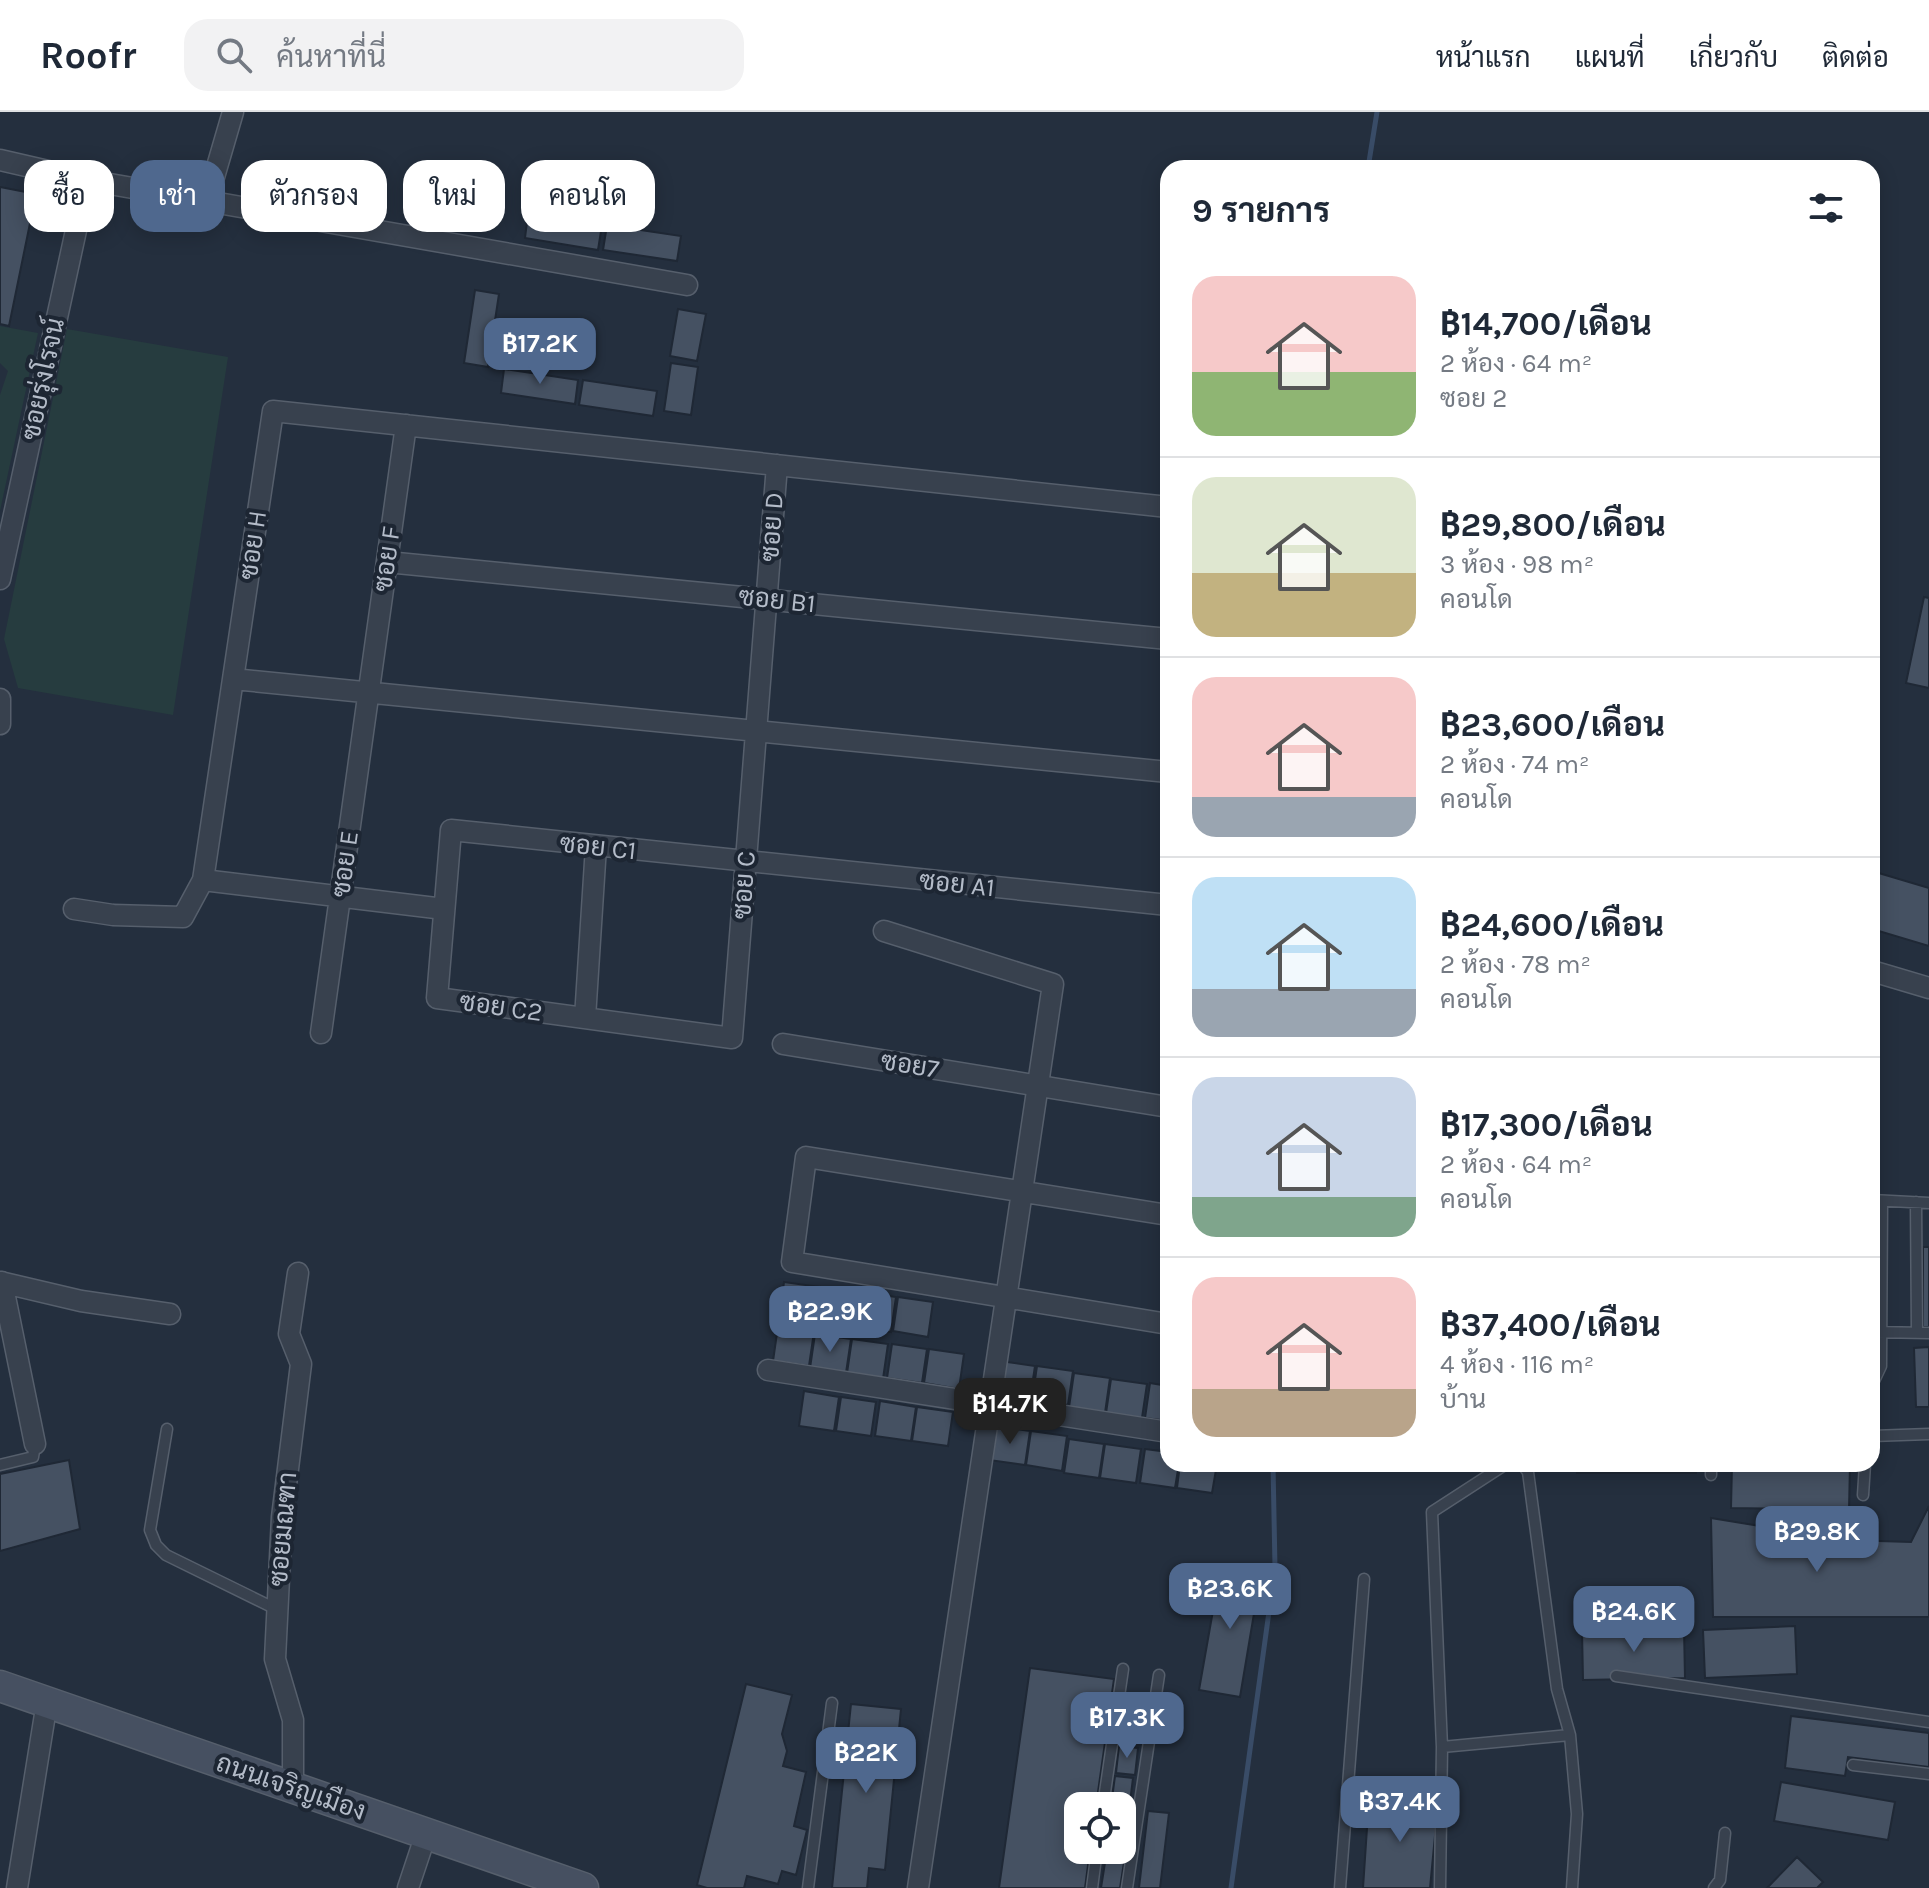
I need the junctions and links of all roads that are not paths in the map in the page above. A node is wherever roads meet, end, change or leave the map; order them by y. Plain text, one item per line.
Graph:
1 (233, 112) edge
2 (0, 160) edge
3 (219, 160) edge
4 (24, 166) edge
5 (225, 204) edge
6 (76, 232) edge
7 (687, 285) dead end
8 (406, 425) junction
9 (777, 465) junction
10 (1160, 506) edge
11 (387, 562) junction
12 (0, 579) edge
13 (766, 599) junction
14 (1160, 638) edge
15 (233, 679) junction
16 (368, 694) junction
17 (0, 699) edge
18 (0, 724) edge
19 (756, 732) junction
20 (1160, 771) edge
21 (451, 830) joint
22 (596, 846) junction
23 (745, 863) junction
24 (203, 880) junction
25 (340, 896) junction
26 (1160, 904) edge
27 (74, 909) dead end
28 (444, 909) junction
29 (884, 931) dead end
30 (1880, 973) edge
31 (1929, 988) edge
32 (585, 1018) junction
33 (321, 1033) dead end
34 (732, 1038) joint
35 (783, 1044) dead end
36 (1038, 1086) junction
37 (1160, 1106) edge
38 (1022, 1191) junction
39 (1880, 1201) edge
40 (1916, 1202) junction
41 (1929, 1203) edge
42 (1160, 1214) edge
43 (298, 1273) dead end
44 (1, 1282) edge
45 (1006, 1298) junction
46 (170, 1314) dead end
47 (1160, 1323) edge
48 (1880, 1332) edge
49 (1917, 1332) junction
50 (1929, 1333) edge
51 (768, 1370) dead end
52 (991, 1405) junction
53 (167, 1429) dead end
54 (1160, 1431) edge
55 (1929, 1434) edge
56 (1880, 1436) edge
57 (35, 1444) joint
58 (0, 1465) edge
59 (1494, 1472) edge
60 (1528, 1472) edge
61 (1864, 1472) edge
62 (1863, 1495) dead end
63 (1364, 1579) dead end
64 (276, 1609) junction
65 (1123, 1669) dead end
66 (1159, 1675) dead end
67 (1616, 1676) dead end
68 (0, 1686) edge
69 (47, 1702) junction
70 (832, 1703) dead end
71 (1929, 1722) edge
72 (1570, 1735) junction
73 (1442, 1747) junction
74 (1853, 1765) dead end
75 (1929, 1774) edge
76 (293, 1787) junction
77 (1105, 1792) edge
78 (1725, 1833) dead end
79 (426, 1834) junction
80 (1095, 1864) edge
81 (17, 1888) edge
82 (408, 1888) edge
83 (583, 1888) edge
84 (808, 1888) edge
85 (918, 1888) edge
86 (1092, 1888) edge
87 (1127, 1888) edge
88 (1340, 1888) edge
89 (1440, 1888) edge
90 (1572, 1888) edge
91 (1714, 1888) edge

1 - 3 street
2 - 4 street
5 - 7 street
6 - 12 street, ซอยรุ่งโรจน์
8 - 9 street
8 - 11 street, ซอย F
8 - 15 street, ซอย H
9 - 10 street
9 - 13 street, ซอย D
11 - 13 street, ซอย B1
11 - 16 street, ซอย F
13 - 14 street, ซอย B1
13 - 19 street, ซอย D
15 - 16 street
15 - 24 street, ซอย H
16 - 19 street
16 - 25 street, ซอย E
17 - 18 street
19 - 20 street
19 - 23 street, ซอย C
21 - 22 street, ซอย C1
21 - 28 street, ซอย C2
22 - 23 street, ซอย C1
22 - 32 street
23 - 26 street, ซอย A1
23 - 34 street, ซอย C
24 - 25 street
24 - 27 street, ซอย H
25 - 28 street
25 - 33 street, ซอย E
28 - 32 street, ซอย C2
29 - 36 street
30 - 31 street
32 - 34 street, ซอย C2
35 - 36 street, ซอย7
36 - 37 street, ซอย7
36 - 38 street
38 - 42 street
38 - 45 street
38 - 45 street
39 - 40 lane
40 - 41 lane
40 - 49 lane
43 - 64 street, ซอยมณฑา
44 - 46 street
44 - 57 street
45 - 47 street
45 - 52 street
48 - 49 lane
49 - 50 lane
51 - 52 street
52 - 54 street
52 - 85 street
53 - 64 lane
55 - 56 lane
57 - 58 lane
59 - 73 lane
60 - 72 lane
61 - 62 lane
63 - 88 lane
64 - 76 street, ซอยมณฑา
65 - 77 lane
66 - 87 lane
67 - 71 lane
68 - 69 main road, ถนนเจริญเมือง
69 - 76 main road, ถนนเจริญเมือง
69 - 81 street
70 - 84 lane
72 - 73 lane
72 - 90 lane
73 - 89 lane
74 - 75 lane
76 - 79 main road, ถนนเจริญเมือง
78 - 91 lane
79 - 82 street
79 - 83 main road, ถนนเจริญเมือง
80 - 86 lane

